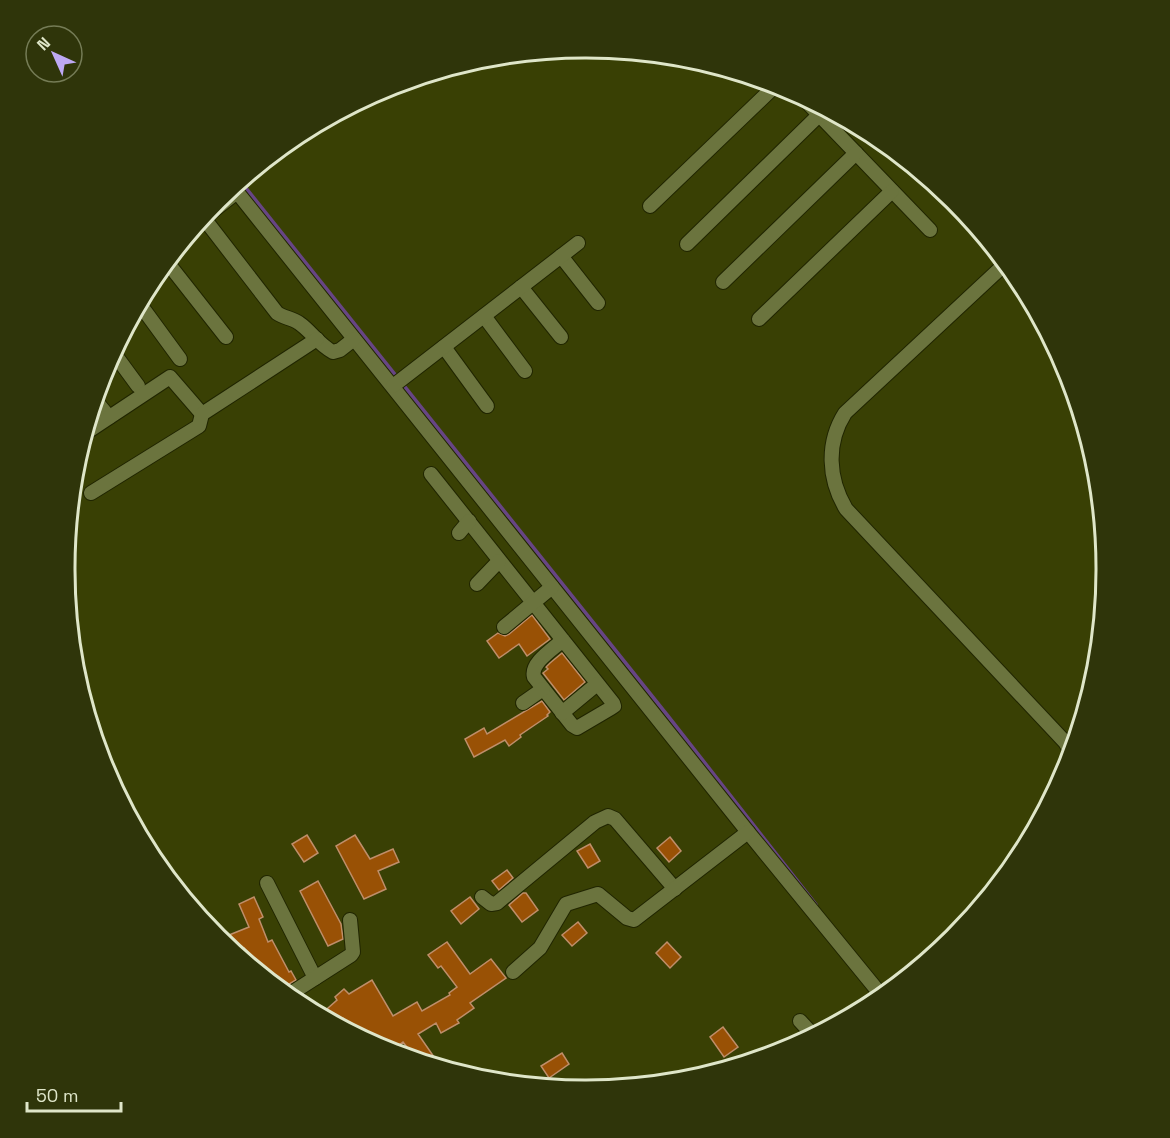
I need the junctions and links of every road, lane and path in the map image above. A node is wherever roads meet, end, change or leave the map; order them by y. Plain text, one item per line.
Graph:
1 (768, 93) edge
2 (819, 115) edge
3 (820, 116) edge
4 (856, 153) junction
5 (892, 191) junction
6 (238, 194) edge
7 (650, 206) dead end
8 (207, 226) edge
9 (930, 230) dead end
10 (578, 243) dead end
11 (687, 244) dead end
12 (561, 256) junction
13 (172, 269) edge
14 (998, 270) edge
15 (723, 282) dead end
16 (521, 287) junction
17 (598, 303) dead end
18 (145, 311) edge
19 (484, 316) junction
20 (759, 319) dead end
21 (226, 337) dead end
22 (561, 337) dead end
23 (317, 339) junction
24 (354, 339) junction
25 (444, 347) junction
26 (180, 359) dead end
27 (119, 360) edge
28 (525, 371) dead end
29 (397, 383) junction
30 (138, 386) dead end
31 (487, 406) dead end
32 (101, 407) edge
33 (202, 414) junction
34 (110, 417) junction
35 (95, 427) edge
36 (431, 474) dead end
37 (91, 493) dead end
38 (469, 521) junction
39 (459, 533) dead end
40 (499, 561) junction
41 (477, 584) dead end
42 (552, 587) junction
43 (533, 602) junction
44 (504, 627) dead end
45 (563, 640) junction
46 (597, 684) junction
47 (543, 689) junction
48 (523, 703) dead end
49 (562, 713) junction
50 (1064, 743) edge
51 (748, 832) junction
52 (267, 883) dead end
53 (675, 890) junction
54 (482, 897) dead end
55 (351, 920) dead end
56 (513, 972) dead end
57 (315, 978) junction
58 (876, 988) edge
59 (297, 990) edge
60 (800, 1021) dead end
61 (807, 1029) edge

1 - 7 street
2 - 11 street
3 - 4 street
4 - 5 street
4 - 15 street
5 - 9 street
5 - 20 street
6 - 24 street
8 - 23 street
10 - 12 street
12 - 16 street
12 - 17 street
13 - 21 street
14 - 50 street
16 - 19 street
16 - 22 street
18 - 26 street
19 - 25 street
19 - 28 street
23 - 24 street
23 - 33 street
24 - 29 street
25 - 29 street
25 - 31 street
27 - 30 street
29 - 42 street
32 - 34 street
33 - 34 street
33 - 37 street
34 - 35 street
36 - 38 street
38 - 39 street
38 - 40 street
40 - 41 street
40 - 43 street
42 - 43 street
42 - 51 street
43 - 44 street
43 - 45 street
45 - 46 street
45 - 47 street
46 - 49 street
46 - 49 street
47 - 48 street
47 - 49 street
51 - 53 street
51 - 58 street
52 - 57 street
53 - 54 street
53 - 56 street
55 - 57 street
57 - 59 street
60 - 61 street

